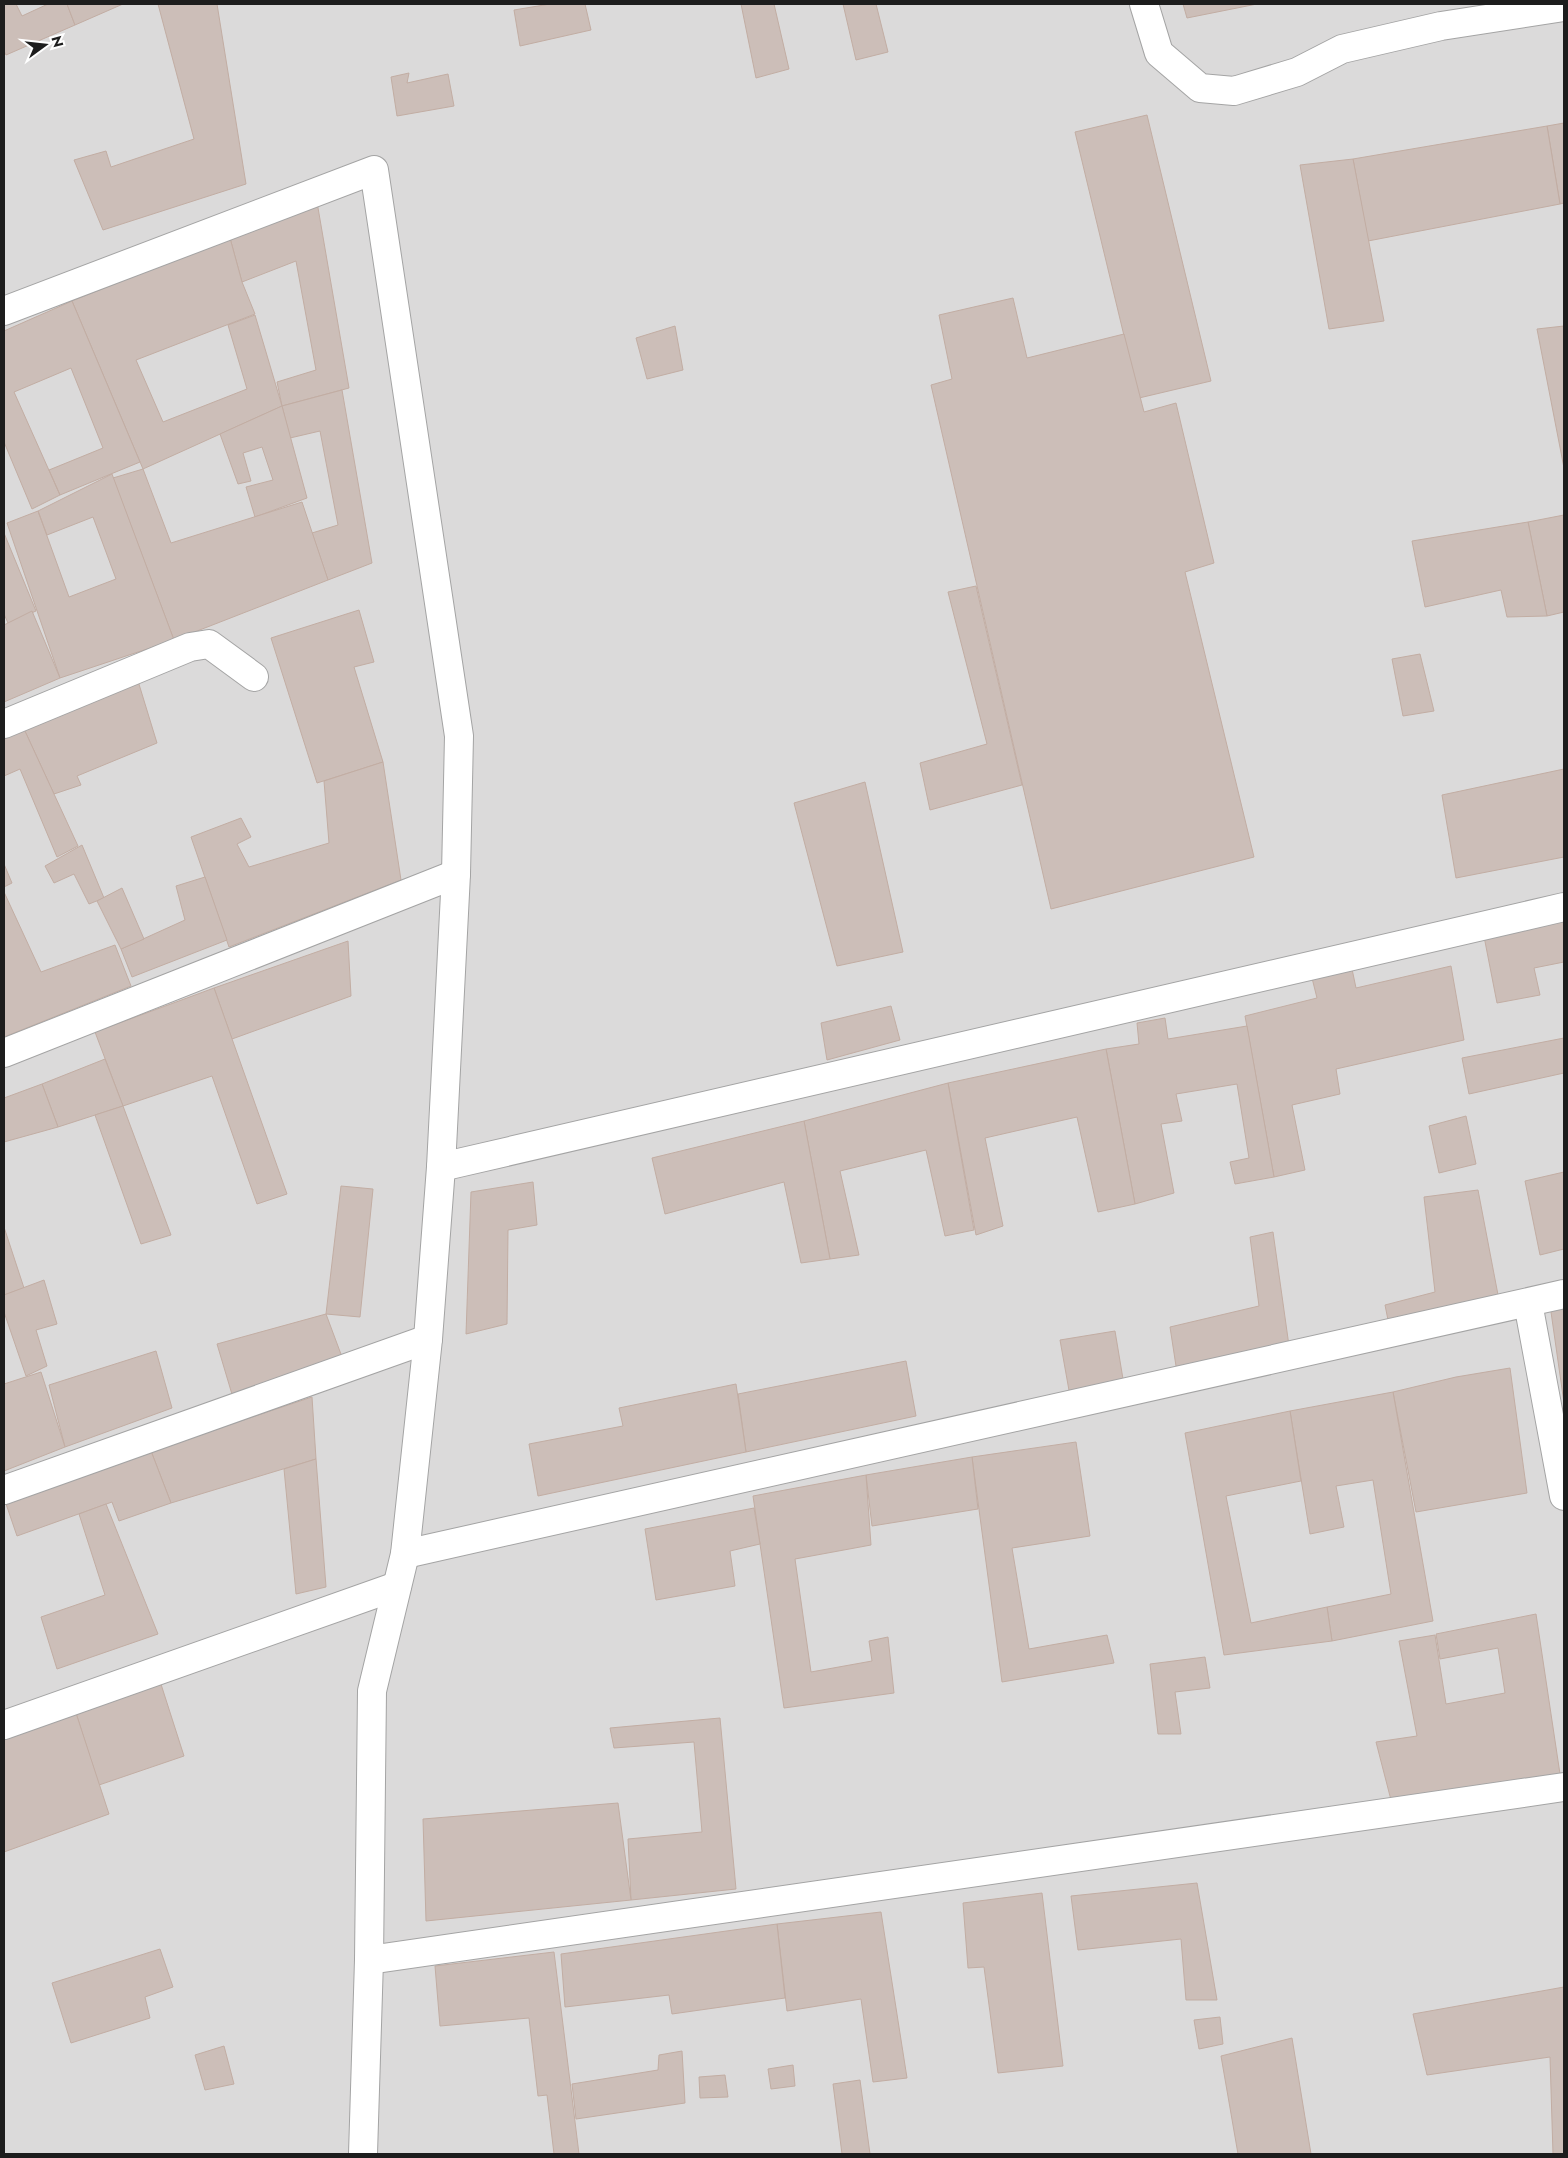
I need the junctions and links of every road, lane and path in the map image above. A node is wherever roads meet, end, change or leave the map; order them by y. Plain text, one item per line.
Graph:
1 (1144, 4) edge
2 (1564, 7) edge
3 (1438, 15) edge
4 (4, 311) edge
5 (254, 677) dead end
6 (4, 724) edge
7 (456, 874) junction
8 (1564, 907) edge
9 (4, 1052) edge
10 (441, 1167) junction
11 (1564, 1294) edge
12 (1528, 1303) junction
13 (428, 1340) junction
14 (4, 1490) edge
15 (1564, 1496) edge
16 (405, 1554) junction
17 (397, 1586) junction
18 (4, 1724) edge
19 (1564, 1786) edge
20 (369, 1960) junction
21 (363, 2154) edge

1 - 3 street
2 - 3 street
4 - 7 street
5 - 6 street
7 - 9 street
7 - 10 street
8 - 10 street
10 - 13 street
11 - 12 street
12 - 15 street
12 - 16 street
13 - 14 street
13 - 16 street
16 - 17 street
17 - 18 street
17 - 20 street
19 - 20 street
20 - 21 street

